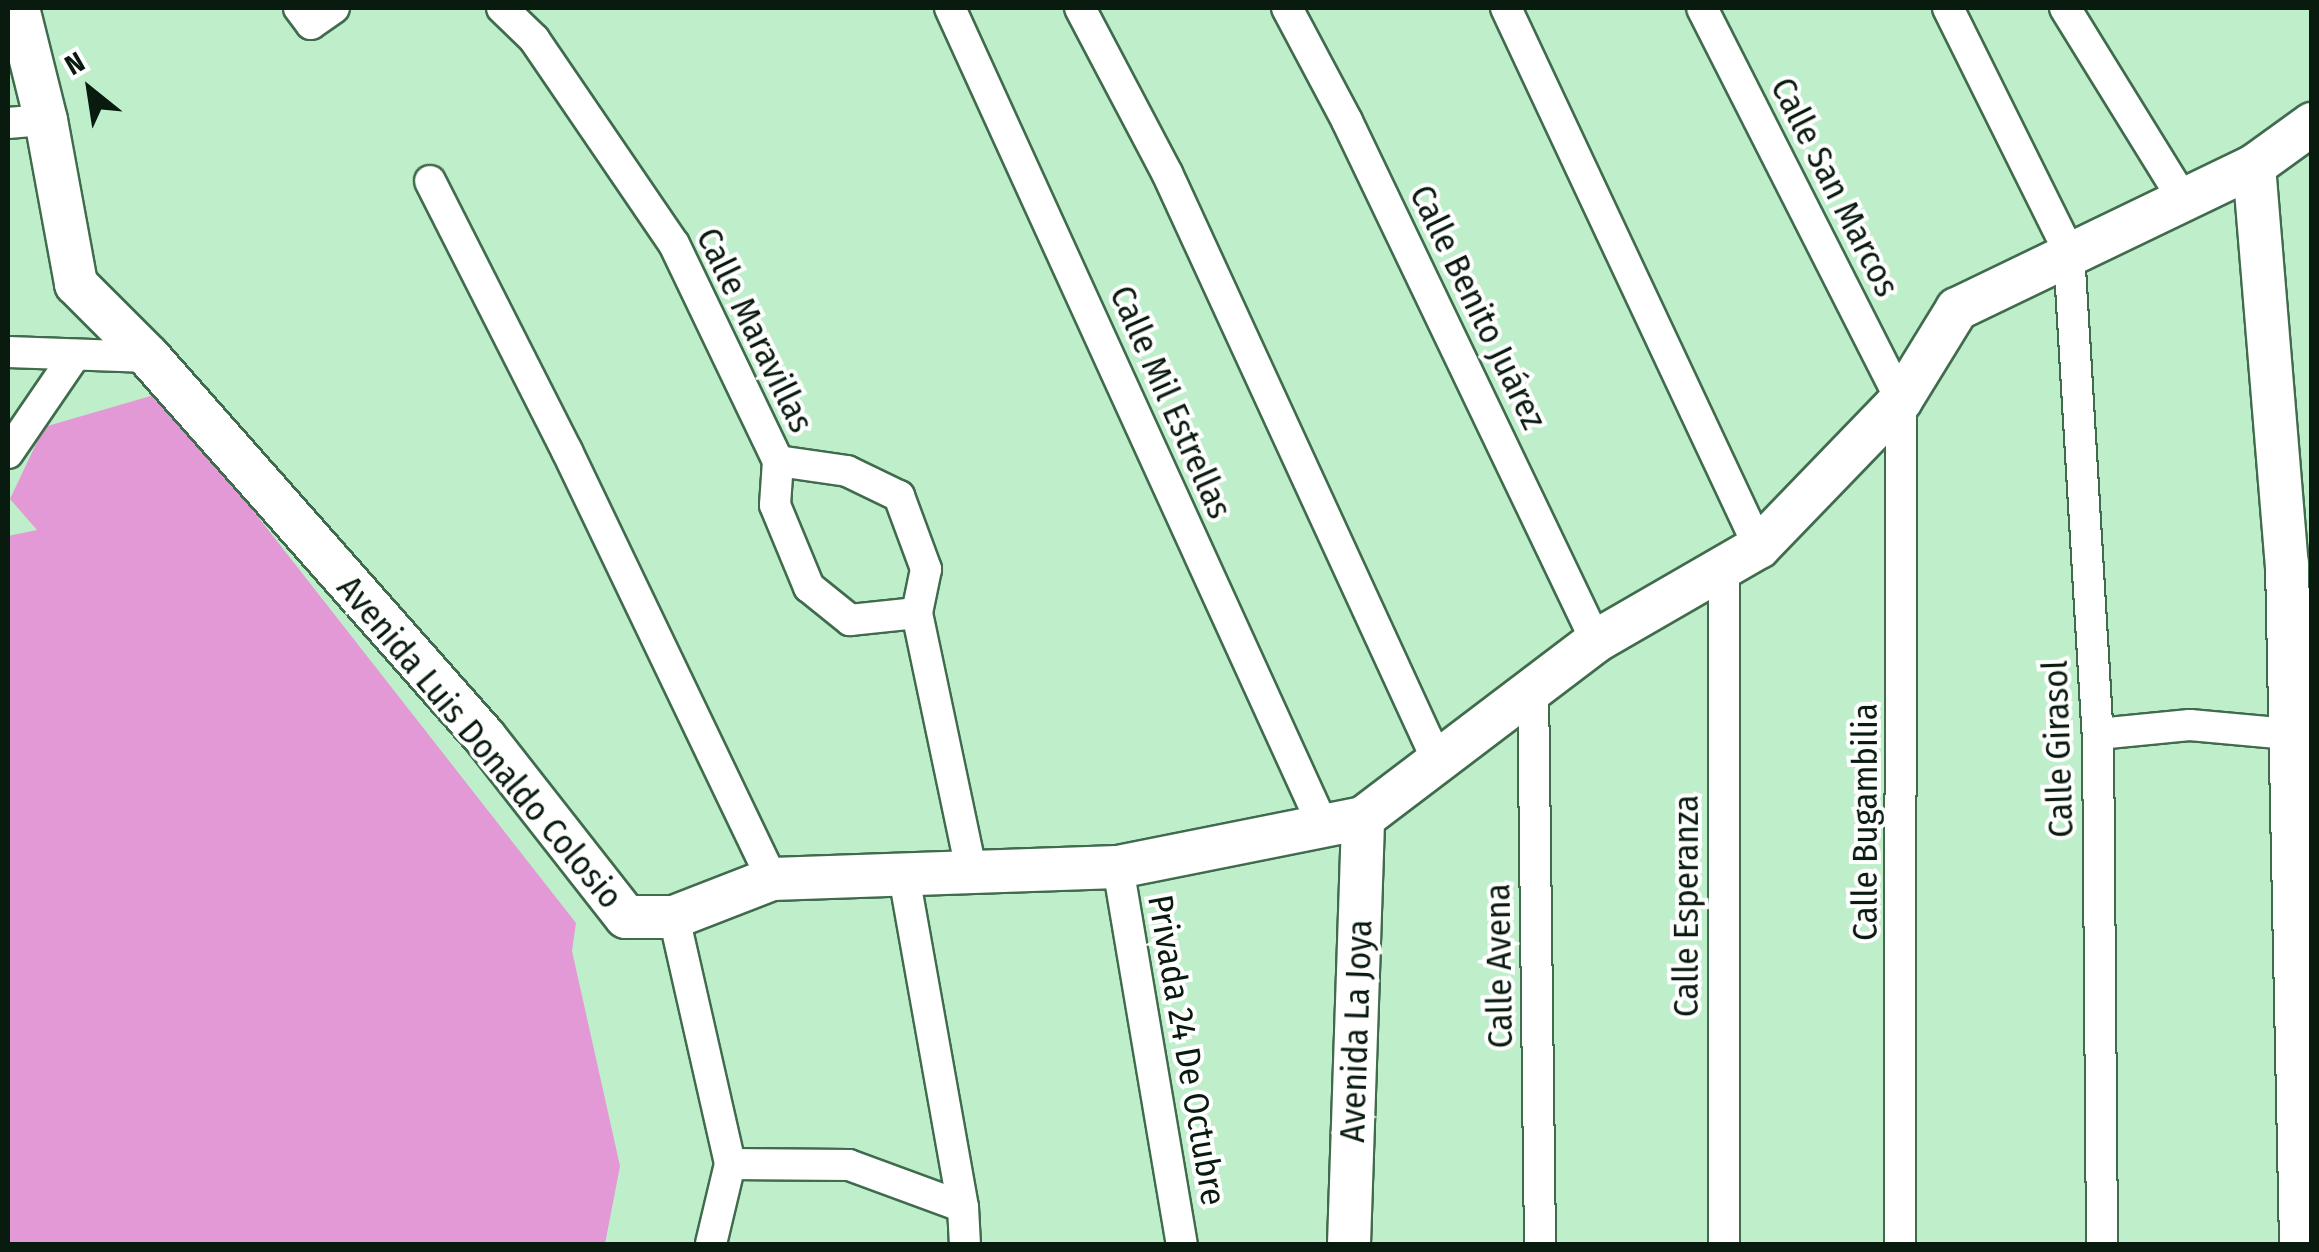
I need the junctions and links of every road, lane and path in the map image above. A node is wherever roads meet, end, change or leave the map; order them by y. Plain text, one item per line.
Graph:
1 (18, 8) edge
2 (298, 8) edge
3 (334, 8) edge
4 (502, 8) edge
5 (950, 8) edge
6 (1080, 8) edge
7 (1288, 8) edge
8 (1506, 8) edge
9 (1702, 8) edge
10 (1948, 8) edge
11 (2065, 8) edge
12 (27, 121) edge
13 (2312, 124) edge
14 (2254, 166) junction
15 (430, 182) dead end
16 (2184, 201) junction
17 (2070, 252) junction
18 (8, 352) edge
19 (74, 355) junction
20 (149, 357) junction
21 (1902, 400) junction
22 (8, 453) edge
23 (778, 460) junction
24 (1741, 557) junction
25 (2299, 563) edge
26 (917, 614) junction
27 (1596, 641) junction
28 (1533, 686) junction
29 (2098, 734) junction
30 (2289, 734) junction
31 (1438, 762) junction
32 (1343, 823) junction
33 (1118, 868) junction
34 (972, 873) junction
35 (904, 876) junction
36 (772, 879) junction
37 (674, 917) junction
38 (730, 1164) junction
39 (964, 1207) junction
40 (711, 1244) edge
41 (965, 1244) edge
42 (1182, 1244) edge
43 (1350, 1244) edge
44 (1540, 1244) edge
45 (1724, 1244) edge
46 (1900, 1244) edge
47 (2102, 1244) edge
48 (2300, 1244) edge

1 - 12 main road
2 - 3 street
4 - 23 street, Calle Maravillas
5 - 32 street, Calle Mil Estrellas
6 - 31 street
7 - 27 street, Calle Benito Juárez
8 - 24 street
9 - 21 street, Calle San Marcos
10 - 17 street
11 - 16 street
12 - 20 main road, Avenida Luis Donaldo Colosio
13 - 14 main road, Avenida Luis Donaldo Colosio
14 - 16 main road, Avenida Luis Donaldo Colosio
14 - 25 main road
15 - 36 street
16 - 17 main road, Avenida Luis Donaldo Colosio
17 - 21 main road, Avenida Luis Donaldo Colosio
17 - 29 street, Calle Girasol
18 - 19 street
19 - 20 street
19 - 22 street
20 - 37 main road, Avenida Luis Donaldo Colosio
21 - 24 main road, Avenida Luis Donaldo Colosio
21 - 46 street, Calle Bugambilia
23 - 26 street
23 - 26 street, Calle Maravillas
24 - 27 main road, Avenida Luis Donaldo Colosio
24 - 45 street, Calle Esperanza
25 - 30 main road
26 - 34 street
27 - 28 main road, Avenida Luis Donaldo Colosio
28 - 31 main road, Avenida Luis Donaldo Colosio
28 - 44 street, Calle Avena
29 - 30 street
29 - 47 street, Calle Girasol
30 - 48 main road
31 - 32 main road, Avenida Luis Donaldo Colosio
32 - 33 main road, Avenida Luis Donaldo Colosio
32 - 43 main road, Avenida La Joya
33 - 34 main road, Avenida Luis Donaldo Colosio
33 - 42 street, Privada 24 De Octubre
34 - 35 main road, Avenida Luis Donaldo Colosio
35 - 36 main road, Avenida Luis Donaldo Colosio
35 - 39 street
36 - 37 main road, Avenida Luis Donaldo Colosio
37 - 38 street
38 - 39 street
38 - 40 street
39 - 41 street

